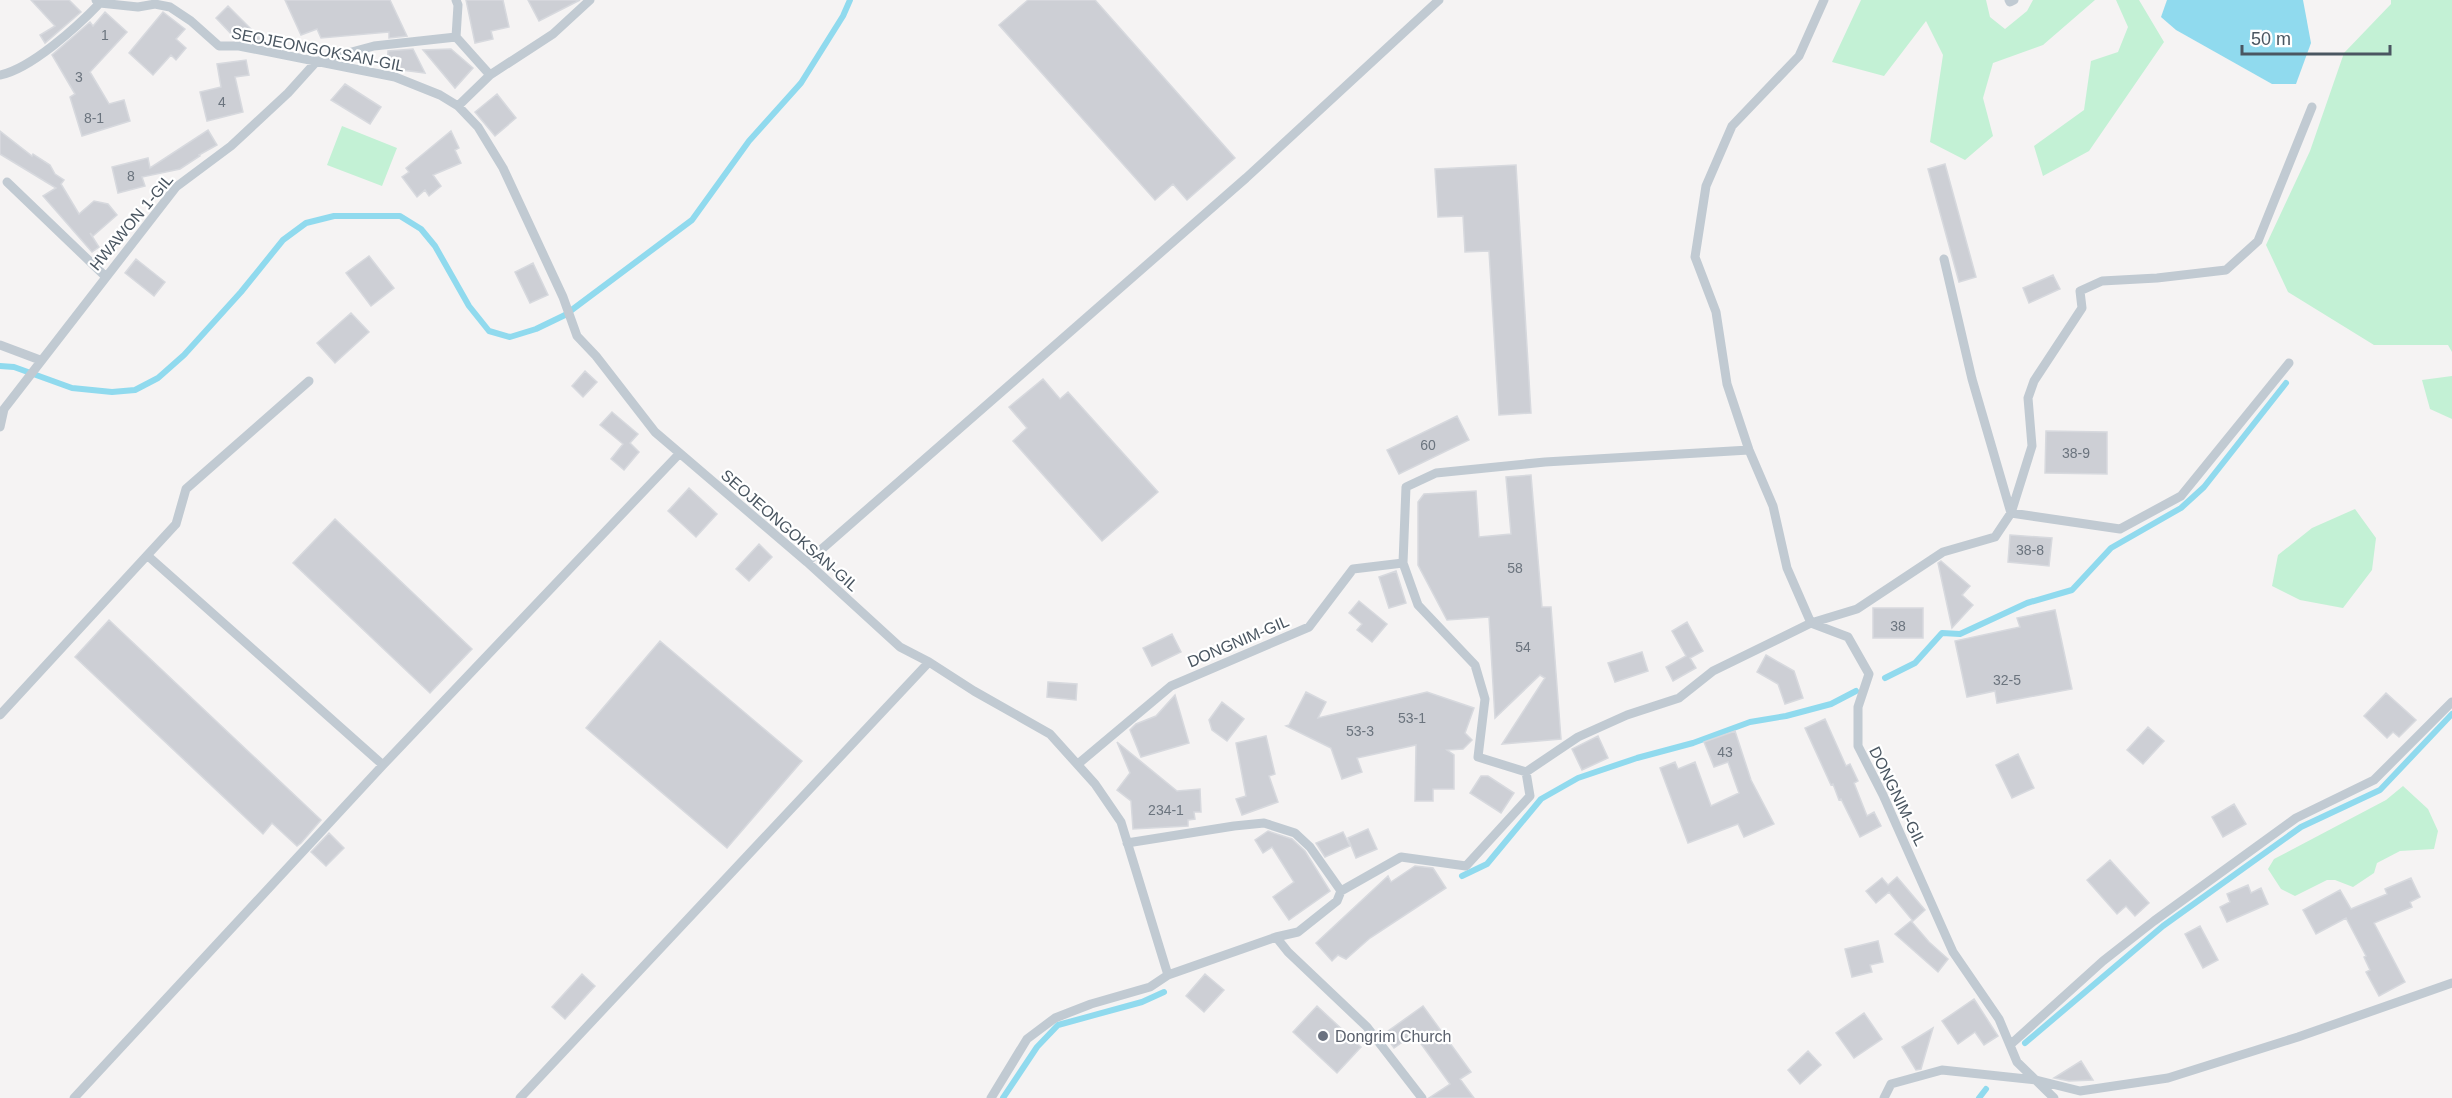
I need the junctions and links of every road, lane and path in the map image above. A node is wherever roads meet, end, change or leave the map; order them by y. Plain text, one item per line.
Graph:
1 (456, 0) edge
2 (590, 0) edge
3 (1439, 0) edge
4 (1824, 0) edge
5 (2009, 0) edge
6 (2014, 0) edge
7 (98, 1) edge
8 (456, 37) junction
9 (316, 62) junction
10 (0, 75) edge
11 (490, 75) junction
12 (458, 106) junction
13 (2312, 106) dead end
14 (7, 182) dead end
15 (1944, 259) dead end
16 (105, 276) junction
17 (0, 345) edge
18 (40, 360) junction
19 (2289, 363) dead end
20 (309, 381) dead end
21 (0, 427) edge
22 (1749, 450) junction
23 (679, 454) junction
24 (2011, 513) junction
25 (148, 556) junction
26 (807, 562) junction
27 (1403, 563) junction
28 (1811, 623) junction
29 (929, 662) junction
30 (2452, 702) edge
31 (0, 715) edge
32 (1078, 764) junction
33 (383, 765) junction
34 (1526, 772) junction
35 (1127, 843) junction
36 (1341, 891) junction
37 (1276, 937) junction
38 (1168, 975) junction
39 (2452, 983) edge
40 (2010, 1045) junction
41 (2036, 1080) junction
42 (74, 1098) edge
43 (520, 1098) edge
44 (992, 1098) edge
45 (1422, 1098) edge
46 (1884, 1098) edge
47 (2054, 1098) edge

1 - 8 lane
2 - 11 lane
3 - 26 lane
4 - 22 lane
5 - 6 lane
7 - 9 lane, SEOJEONGOKSAN-GIL
7 - 10 lane
8 - 9 lane
8 - 11 lane
9 - 12 lane, SEOJEONGOKSAN-GIL
9 - 16 lane, HWAWON 1-GIL
11 - 12 lane
12 - 23 lane, SEOJEONGOKSAN-GIL
13 - 24 lane
14 - 16 lane
15 - 24 lane
16 - 18 lane, HWAWON 1-GIL
17 - 18 lane
18 - 21 lane, HWAWON 1-GIL
19 - 24 lane
20 - 25 lane
22 - 27 lane
22 - 28 lane
23 - 26 lane, SEOJEONGOKSAN-GIL
23 - 33 lane
24 - 28 lane
25 - 31 lane
25 - 33 lane
26 - 29 lane, SEOJEONGOKSAN-GIL
27 - 32 lane, DONGNIM-GIL
27 - 34 lane
28 - 34 lane
28 - 40 lane, DONGNIM-GIL
29 - 32 lane, SEOJEONGOKSAN-GIL
29 - 43 lane
30 - 40 lane
32 - 35 lane, SEOJEONGOKSAN-GIL
33 - 42 lane
34 - 36 lane
35 - 36 lane
35 - 38 lane, SEOJEONGOKSAN-GIL
36 - 37 lane
37 - 38 lane
37 - 45 lane
38 - 44 lane
39 - 41 lane
40 - 41 lane, DONGNIM-GIL
41 - 46 lane
41 - 47 lane, DONGNIM-GIL

